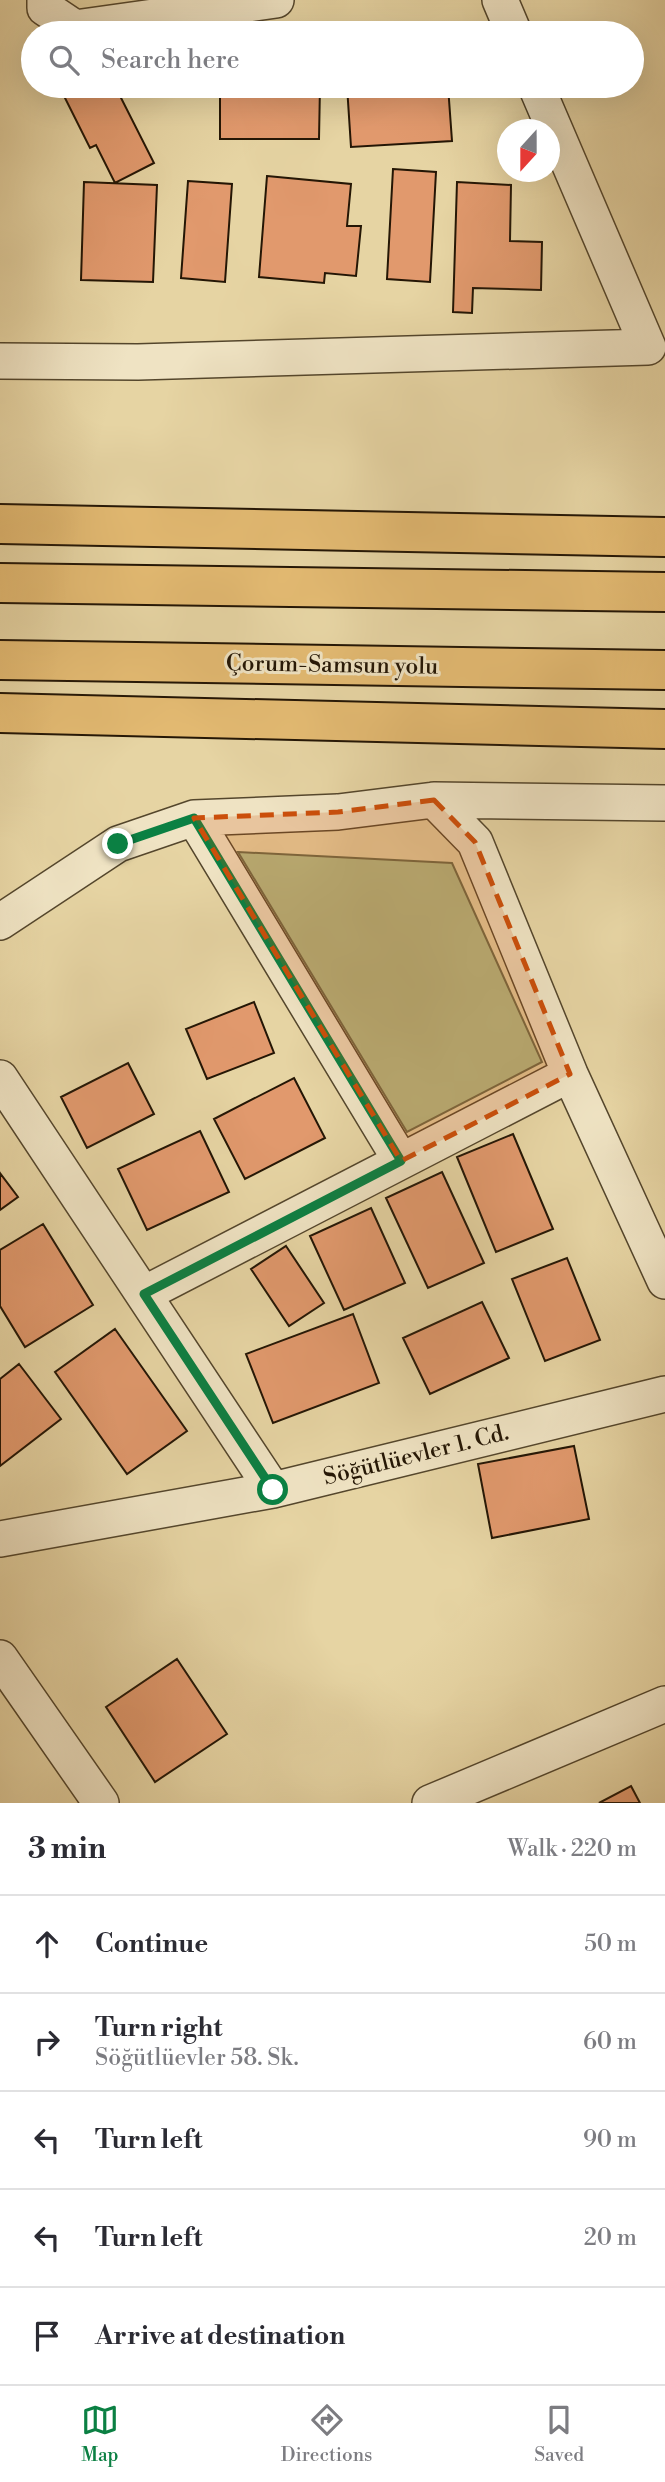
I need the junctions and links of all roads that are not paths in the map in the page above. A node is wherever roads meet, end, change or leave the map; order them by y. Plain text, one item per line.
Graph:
1 (44, 0) edge
2 (276, 0) edge
3 (500, 0) edge
4 (64, 21) edge
5 (125, 21) edge
6 (509, 21) edge
7 (541, 98) edge
8 (0, 361) edge
9 (0, 524) edge
10 (665, 537) edge
11 (0, 583) edge
12 (665, 592) edge
13 (0, 660) edge
14 (665, 670) edge
15 (0, 713) edge
16 (665, 729) edge
17 (433, 800) junction
18 (665, 803) edge
19 (194, 818) junction
20 (0, 922) edge
21 (570, 1074) junction
22 (0, 1078) edge
23 (401, 1161) junction
24 (665, 1281) edge
25 (144, 1294) junction
26 (665, 1394) edge
27 (273, 1490) junction
28 (0, 1539) edge
29 (0, 1658) edge
30 (665, 1704) edge
31 (101, 1803) edge
32 (430, 1803) edge

1 - 4 street
2 - 5 street
3 - 6 street
7 - 8 street
9 - 10 highway
11 - 12 highway
13 - 14 highway, Çorum-Samsun yolu
15 - 16 highway
17 - 18 street
17 - 19 street
17 - 21 street
19 - 20 street
19 - 23 street
21 - 23 street
21 - 24 street
22 - 25 street
23 - 25 street
25 - 27 street
26 - 27 street, Söğütlüevler 1. Cd.
27 - 28 street, Söğütlüevler 1. Cd.
29 - 31 street
30 - 32 street

